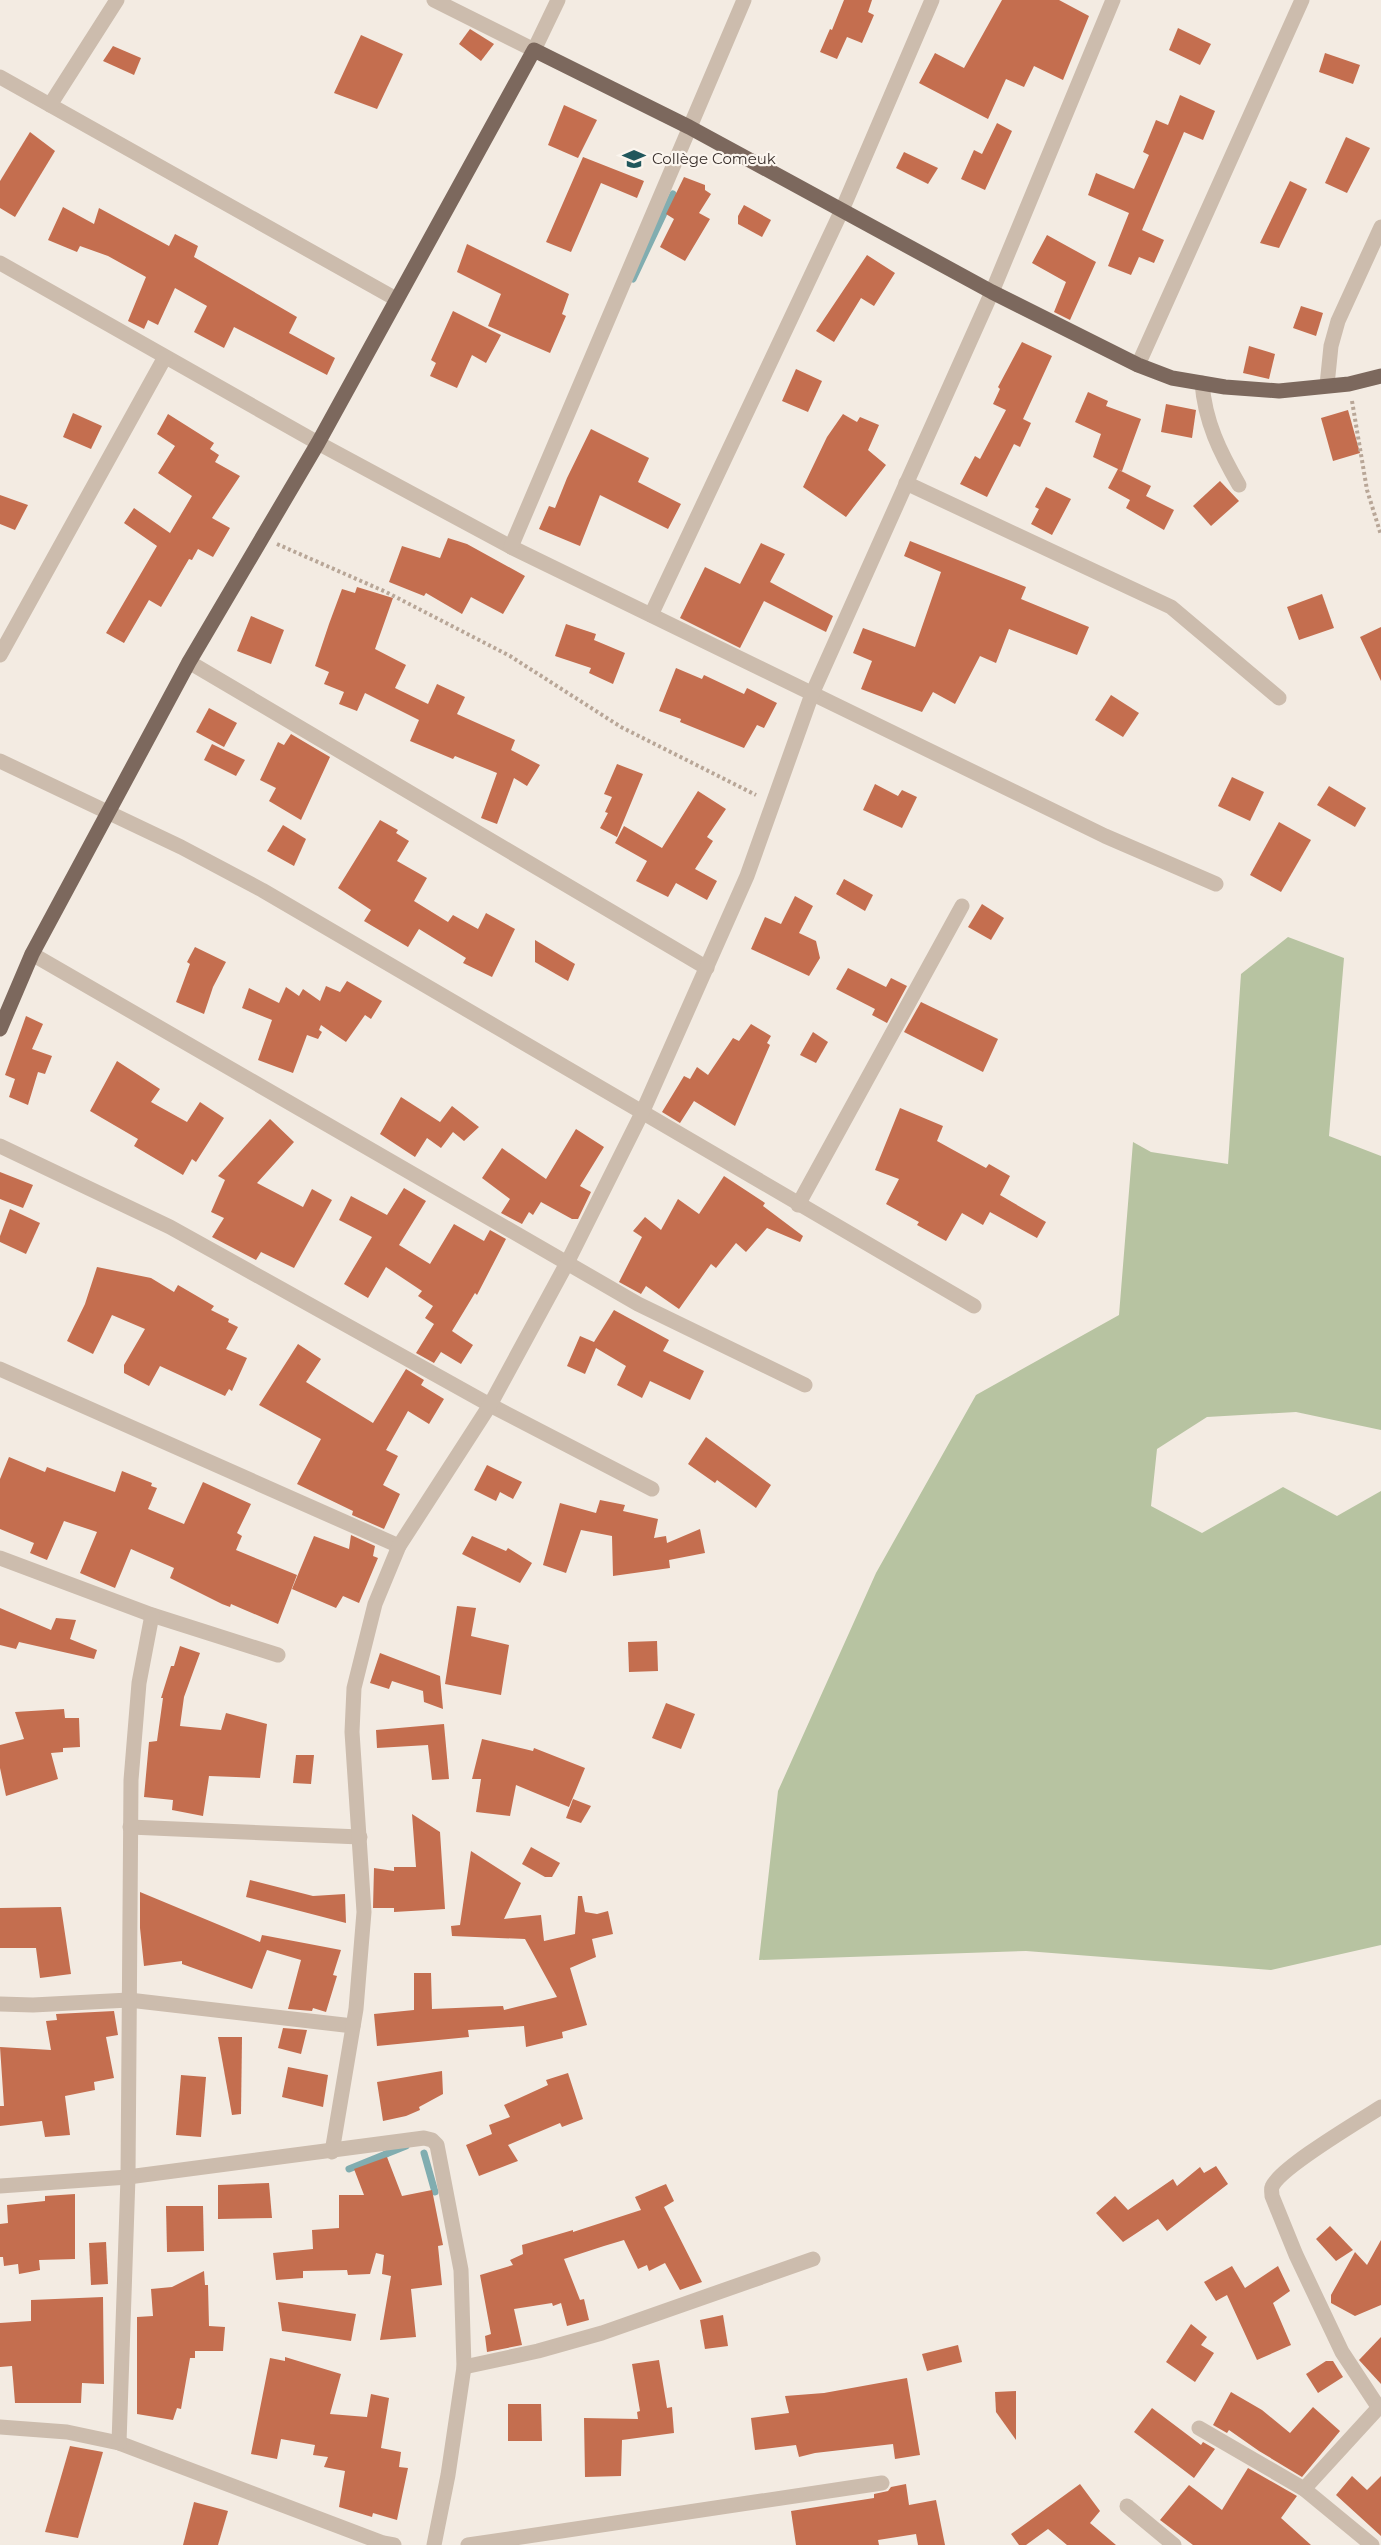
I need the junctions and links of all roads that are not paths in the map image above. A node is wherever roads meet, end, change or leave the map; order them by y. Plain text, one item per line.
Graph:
1 (117, 0) edge
2 (434, 0) edge
3 (558, 0) edge
4 (744, 0) edge
5 (932, 0) edge
6 (1113, 0) edge
7 (1302, 0) edge
8 (534, 50) junction
9 (0, 77) edge
10 (50, 105) junction
11 (689, 127) junction
12 (842, 210) junction
13 (1381, 227) edge
14 (0, 263) edge
15 (992, 292) junction
16 (396, 299) junction
17 (165, 357) junction
18 (1138, 365) junction
19 (1381, 376) edge
20 (1202, 383) junction
21 (1327, 385) junction
22 (318, 443) junction
23 (906, 483) junction
24 (1239, 486) dead end
25 (511, 547) junction
26 (651, 615) junction
27 (0, 655) edge
28 (189, 662) junction
29 (812, 694) junction
30 (1279, 698) dead end
31 (0, 761) edge
32 (108, 813) junction
33 (1216, 884) dead end
34 (962, 906) dead end
35 (32, 954) junction
36 (707, 968) junction
37 (0, 1029) edge
38 (642, 1113) junction
39 (0, 1146) edge
40 (798, 1205) junction
41 (567, 1263) junction
42 (974, 1306) dead end
43 (0, 1369) edge
44 (805, 1385) dead end
45 (490, 1405) junction
46 (652, 1489) dead end
47 (399, 1546) junction
48 (0, 1558) edge
49 (152, 1616) junction
50 (278, 1655) dead end
51 (130, 1827) junction
52 (360, 1837) junction
53 (129, 2000) junction
54 (0, 2004) edge
55 (353, 2026) junction
56 (1381, 2108) edge
57 (332, 2152) junction
58 (128, 2177) junction
59 (0, 2186) edge
60 (813, 2259) dead end
61 (464, 2367) junction
62 (1380, 2407) edge
63 (0, 2427) edge
64 (1199, 2428) dead end
65 (119, 2443) junction
66 (882, 2483) dead end
67 (1305, 2489) junction
68 (1127, 2506) dead end
69 (394, 2545) edge
70 (434, 2545) edge
71 (468, 2545) edge
72 (1174, 2545) edge
73 (1372, 2545) edge

1 - 10 street
2 - 8 street
3 - 8 street
4 - 11 street
5 - 12 street
6 - 15 street
7 - 18 street
8 - 11 main road
8 - 16 main road
9 - 10 street
10 - 16 street
11 - 12 main road
11 - 25 street
12 - 15 main road
12 - 26 street
13 - 21 street
14 - 17 street
15 - 18 main road
15 - 23 street
16 - 22 main road
17 - 22 street
17 - 27 street
18 - 20 main road
19 - 21 main road
20 - 21 main road
20 - 24 street
22 - 25 street
22 - 28 main road
23 - 29 street
23 - 30 street
25 - 26 street
26 - 29 street
28 - 32 main road
28 - 36 street
29 - 33 street
29 - 36 street
31 - 32 street
32 - 35 main road
32 - 38 street
34 - 40 street
35 - 37 main road
35 - 41 street
36 - 38 street
38 - 40 street
38 - 41 street
39 - 45 street
40 - 42 street
41 - 44 street
41 - 45 street
43 - 47 street
45 - 46 street
45 - 47 street
47 - 52 street
48 - 49 street
49 - 50 street
49 - 51 street
51 - 52 street
51 - 53 street
52 - 55 street
53 - 54 street
53 - 55 street
53 - 58 street
55 - 57 street
56 - 62 street
57 - 58 street
57 - 61 street
58 - 59 street
58 - 65 street
60 - 61 street
61 - 70 street
62 - 67 street
63 - 65 street
64 - 67 street
65 - 69 street
66 - 71 street
67 - 73 street
68 - 72 street

